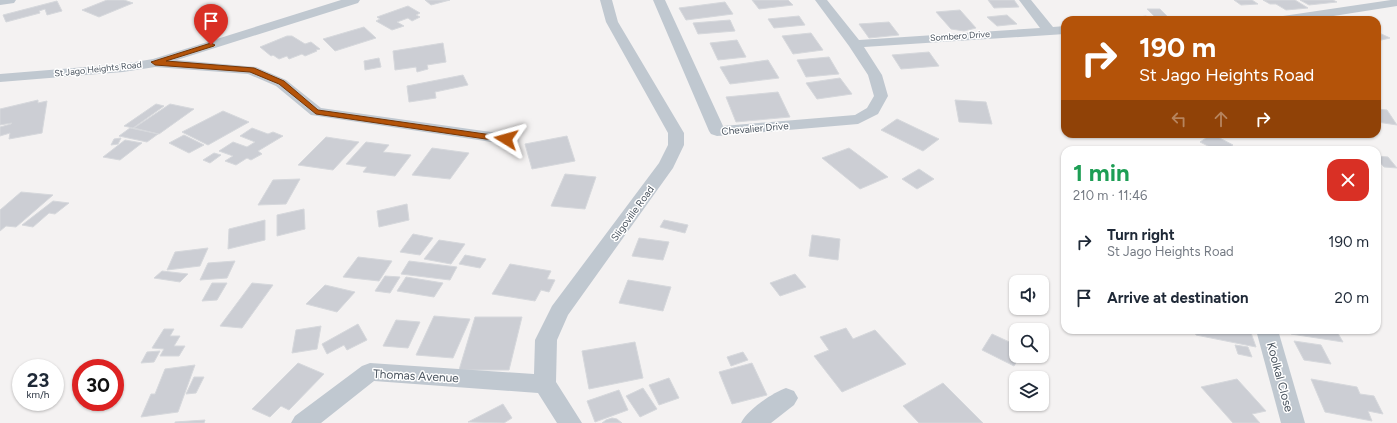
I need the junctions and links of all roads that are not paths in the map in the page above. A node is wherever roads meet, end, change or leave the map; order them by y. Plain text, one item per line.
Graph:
1 (10, 0) edge
2 (354, 0) edge
3 (606, 0) edge
4 (659, 0) edge
5 (821, 0) edge
6 (1025, 0) edge
7 (0, 1) edge
8 (1395, 2) edge
9 (1309, 16) edge
10 (1049, 30) junction
11 (1061, 30) edge
12 (855, 44) junction
13 (155, 62) junction
14 (0, 78) edge
15 (506, 139) dead end
16 (1268, 334) edge
17 (545, 384) junction
18 (786, 398) dead end
19 (302, 423) edge
20 (570, 423) edge
21 (752, 423) edge
22 (1293, 423) edge

1 - 7 street
2 - 13 street, St Jago Heights Road
3 - 17 street, Sligoville Road
4 - 12 street, Chevalier Drive
5 - 12 street
6 - 10 street
8 - 9 street
10 - 11 street, Sombero Drive
10 - 12 street, Sombero Drive
13 - 14 street, St Jago Heights Road
13 - 15 street
16 - 22 street, Koolkal Close
17 - 19 street, Thomas Avenue
17 - 20 street
18 - 21 street

